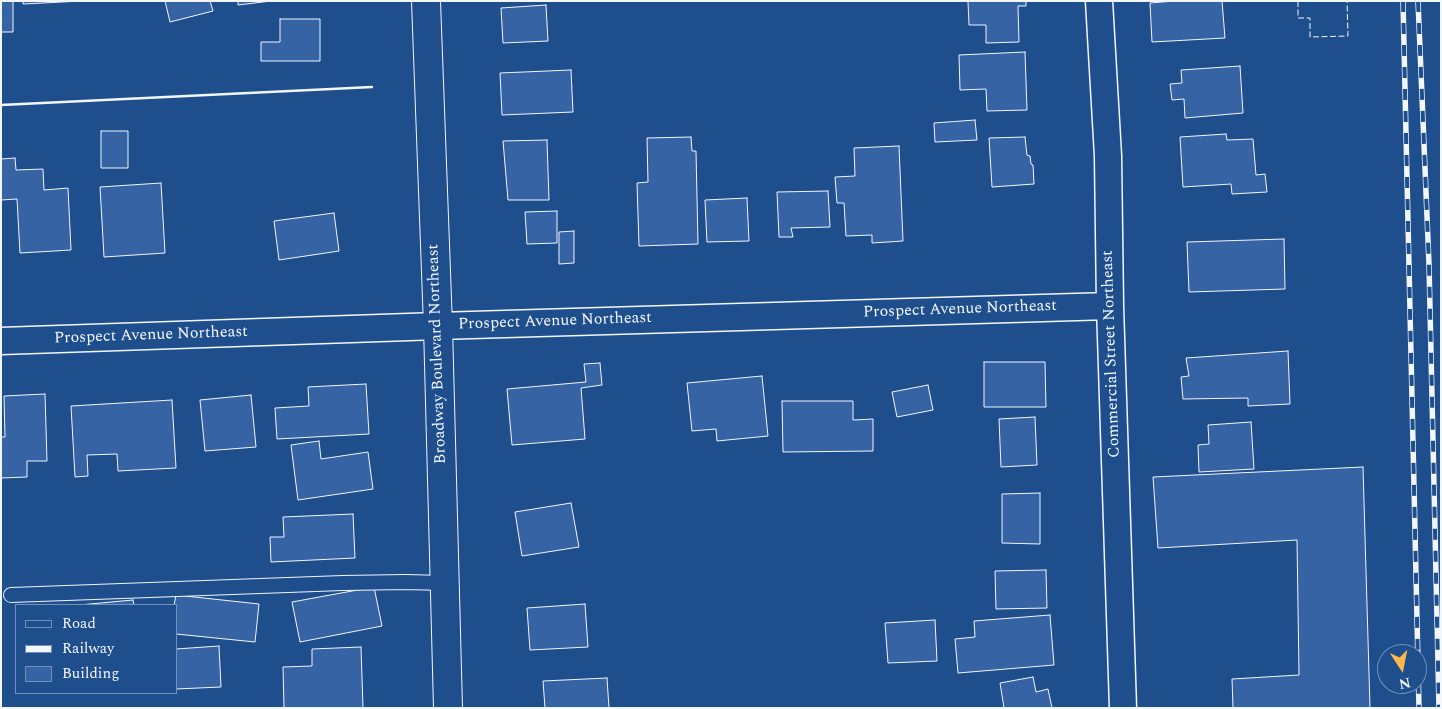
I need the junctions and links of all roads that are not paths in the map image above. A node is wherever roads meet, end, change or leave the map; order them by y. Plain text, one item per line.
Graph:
1 (426, 1) edge
2 (1099, 1) edge
3 (1110, 306) junction
4 (438, 326) junction
5 (1, 340) edge
6 (445, 583) junction
7 (11, 595) dead end
8 (448, 708) edge
9 (1123, 708) edge

1 - 4 main road, Broadway Boulevard Northeast
2 - 3 street, Commercial Street Northeast
3 - 4 street, Prospect Avenue Northeast
3 - 9 street, Commercial Street Northeast
4 - 5 street, Prospect Avenue Northeast
4 - 6 main road, Broadway Boulevard Northeast
6 - 7 lane
6 - 8 main road, Broadway Boulevard Northeast

